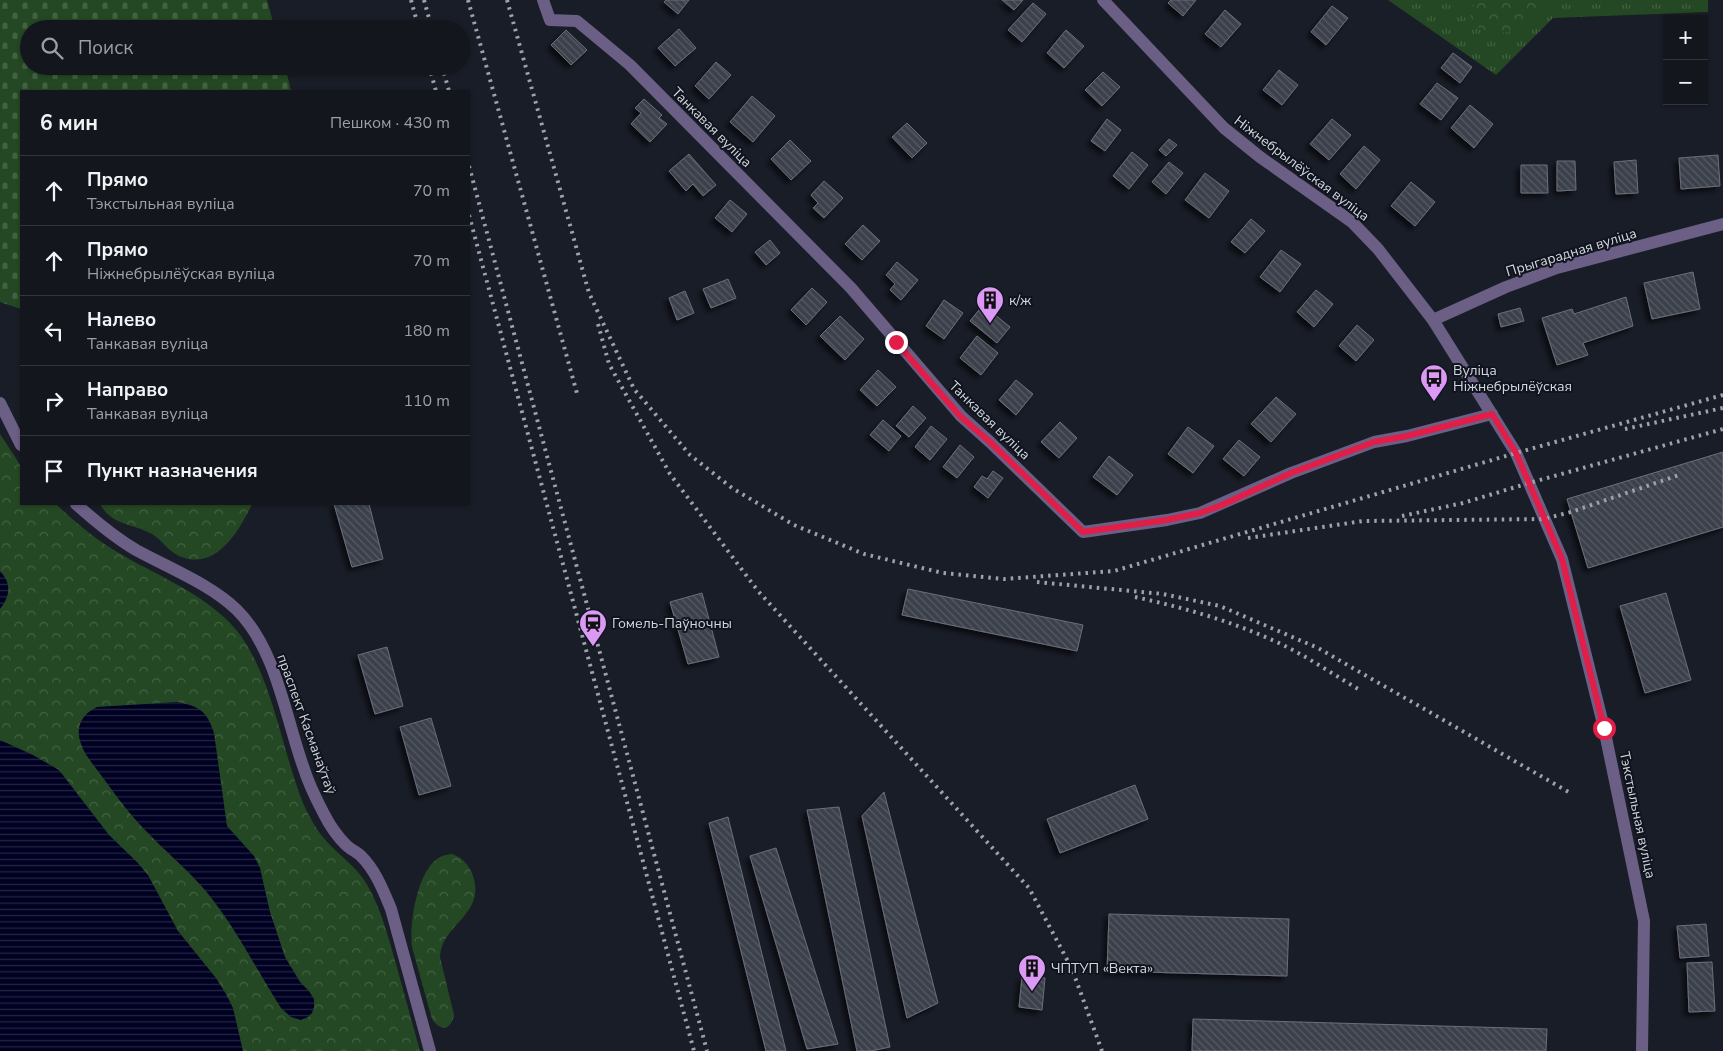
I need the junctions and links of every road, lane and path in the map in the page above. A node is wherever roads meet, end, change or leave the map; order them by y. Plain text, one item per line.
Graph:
1 (544, 0) edge
2 (1102, 0) edge
3 (1723, 224) edge
4 (1433, 320) junction
5 (0, 403) edge
6 (1492, 414) junction
7 (20, 442) edge
8 (77, 505) edge
9 (1562, 559) joint
10 (430, 1051) edge
11 (1642, 1051) edge

1 - 6 street, Танкавая вуліца
2 - 4 street, Ніжнебрылёўская вуліца
3 - 4 street, Прыгарадная вуліца
4 - 6 street, Ніжнебрылёўская вуліца
5 - 7 street
6 - 9 street, Ніжнебрылёўская вуліца
8 - 10 street, праспект Касманаўтаў
9 - 11 street, Тэкстыльная вуліца

